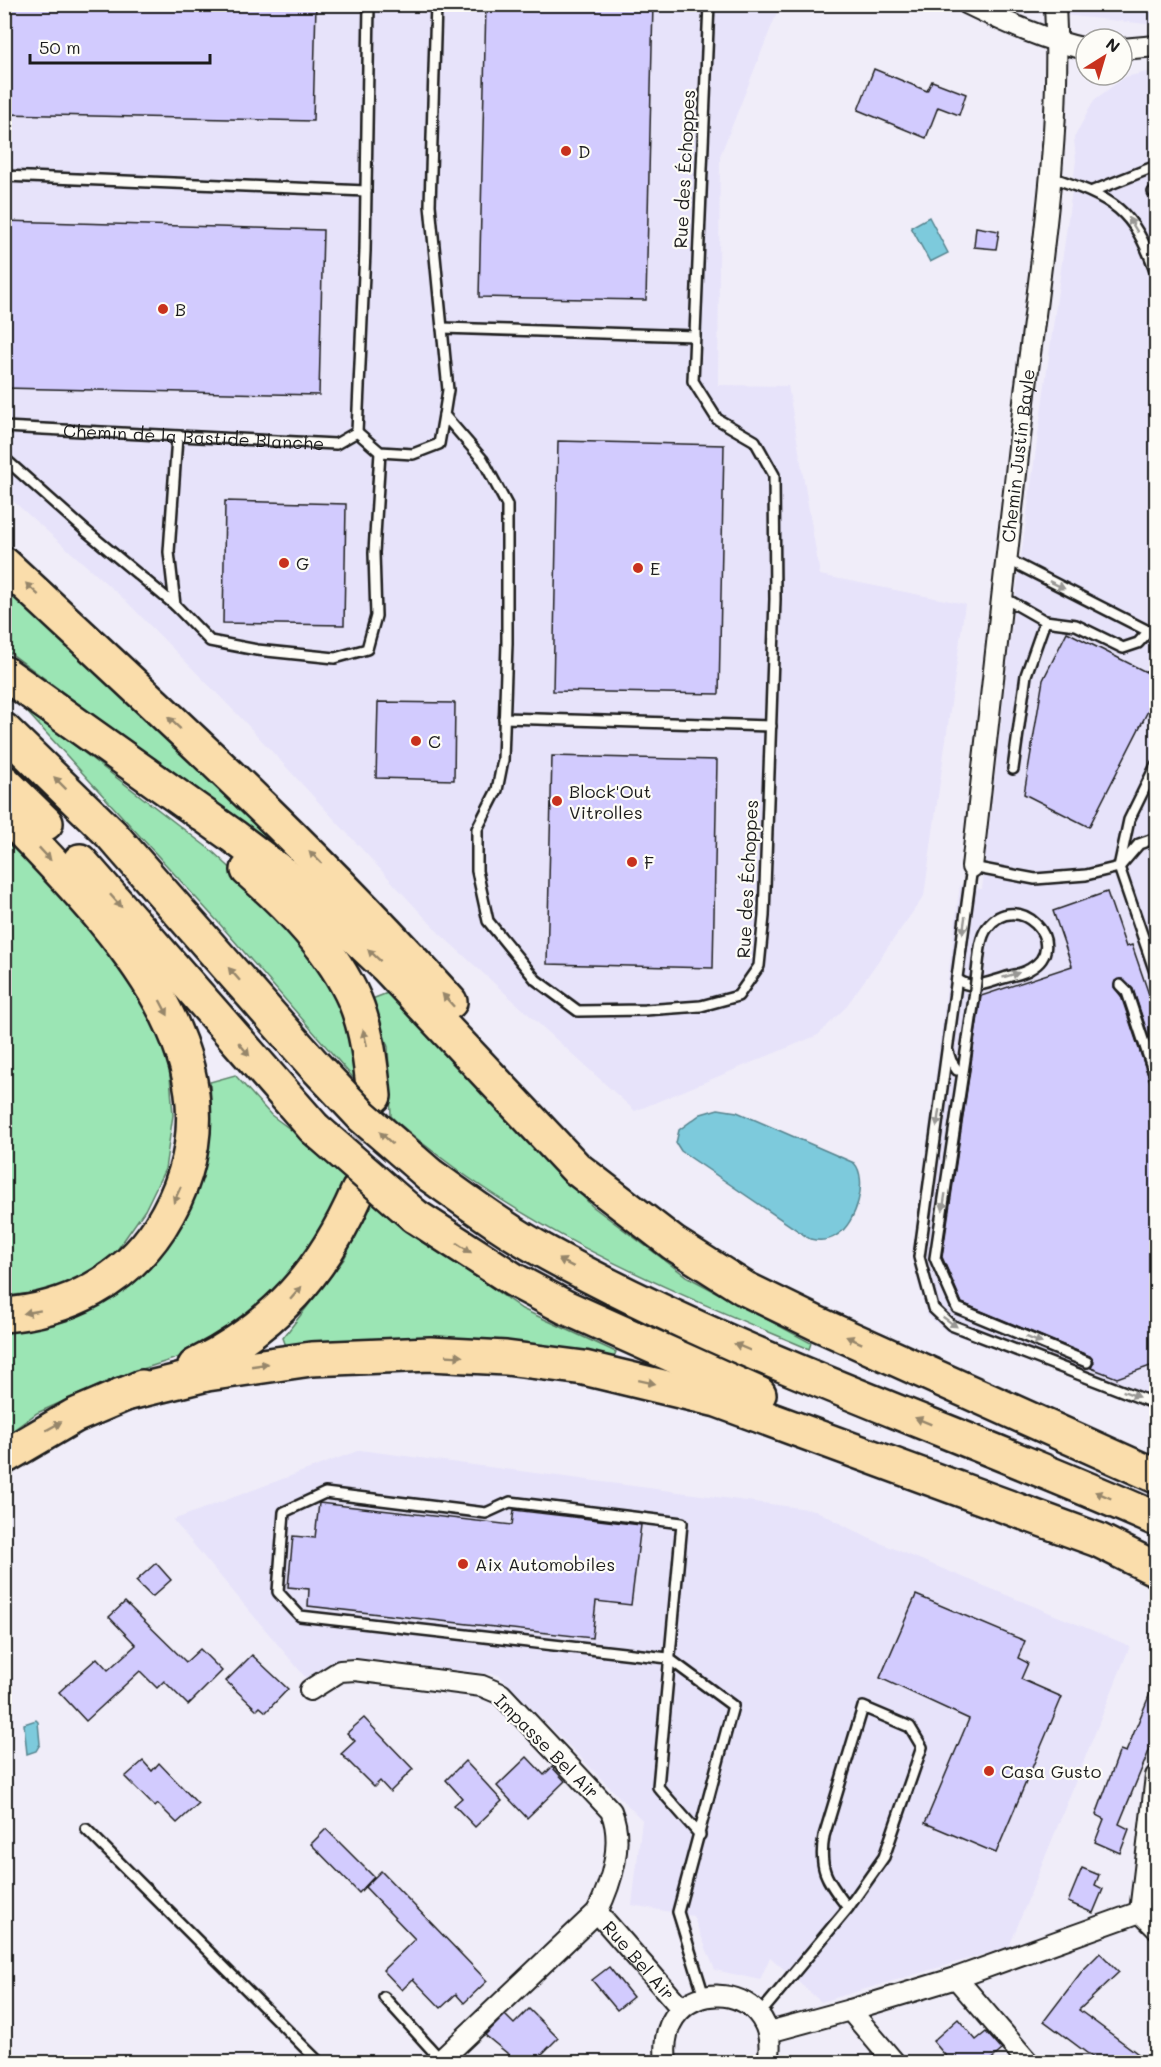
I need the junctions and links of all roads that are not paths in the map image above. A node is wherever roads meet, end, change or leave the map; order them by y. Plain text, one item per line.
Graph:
1 (369, 4) edge
2 (436, 4) edge
3 (709, 4) edge
4 (968, 4) edge
5 (1055, 4) edge
6 (1057, 43) junction
7 (1156, 46) edge
8 (1074, 47) edge
9 (1134, 47) edge
10 (1156, 166) edge
11 (4, 176) edge
12 (1051, 177) junction
13 (366, 191) junction
14 (1093, 191) junction
15 (1156, 273) edge
16 (442, 328) junction
17 (695, 336) junction
18 (444, 415) junction
19 (4, 427) edge
20 (357, 432) junction
21 (177, 437) junction
22 (380, 452) junction
23 (4, 458) edge
24 (1005, 558) junction
25 (4, 564) edge
26 (1001, 596) junction
27 (175, 605) junction
28 (1045, 621) junction
29 (1153, 633) edge
30 (4, 673) edge
31 (504, 718) junction
32 (771, 726) junction
33 (4, 730) edge
34 (1156, 765) edge
35 (1013, 769) dead end
36 (4, 782) edge
37 (4, 812) edge
38 (1156, 838) edge
39 (972, 867) junction
40 (1119, 867) junction
41 (1156, 975) edge
42 (957, 979) junction
43 (1120, 985) dead end
44 (948, 1050) junction
45 (957, 1070) dead end
46 (1156, 1079) edge
47 (374, 1096) tunnel mouth
48 (358, 1191) tunnel mouth
49 (673, 1243) junction
50 (4, 1315) edge
51 (886, 1354) junction
52 (1055, 1354) dead end
53 (1087, 1362) dead end
54 (1052, 1365) junction
55 (121, 1395) junction
56 (1156, 1404) edge
57 (4, 1457) edge
58 (1156, 1458) edge
59 (1156, 1476) edge
60 (1156, 1519) edge
61 (1098, 1540) junction
62 (1156, 1567) edge
63 (668, 1658) junction
64 (310, 1690) dead end
65 (1156, 1776) edge
66 (86, 1829) dead end
67 (700, 1834) junction
68 (848, 1908) junction
69 (597, 1912) junction
70 (1140, 1912) junction
71 (1156, 1928) edge
72 (956, 1978) junction
73 (384, 1996) dead end
74 (704, 1996) junction
75 (681, 2008) junction
76 (850, 2010) junction
77 (764, 2024) junction
78 (440, 2061) edge
79 (319, 2062) edge
80 (666, 2062) edge
81 (768, 2062) edge
82 (894, 2062) edge
83 (1028, 2062) edge

1 - 13 lane
2 - 16 lane
3 - 17 lane, Rue des Échoppes
4 - 6 street
5 - 6 street, Chemin Justin Bayle
6 - 8 street
6 - 12 street, Chemin Justin Bayle
7 - 9 street
10 - 14 lane
11 - 13 lane
12 - 14 lane
12 - 24 street, Chemin Justin Bayle
13 - 20 lane
15 -> 14 lane
16 - 17 lane
16 - 18 lane
17 - 32 lane, Rue des Échoppes
18 - 22 lane
18 - 31 lane, Rue des Échoppes
19 - 21 lane, Chemin de la Bastide Blanche
20 - 21 lane, Chemin de la Bastide Blanche
20 - 22 lane
21 - 27 lane
22 - 27 lane
23 - 27 lane
24 - 26 street, Chemin Justin Bayle
24 -> 29 lane
49 -> 25 highway
26 - 28 lane
26 - 39 street, Chemin Justin Bayle
28 - 29 lane
28 - 35 lane
47 -> 30 highway
49 -> 30 highway
31 - 32 lane
31 - 32 lane, Rue des Échoppes
60 -> 33 highway, bridge
34 - 40 lane
36 -> 61 highway, bridge
37 -> 50 highway
38 - 40 lane
39 - 40 lane
39 -> 42 lane
40 - 41 lane
42 - 44 lane
42 -> 53 lane, bridge
43 - 46 lane
44 - 45 lane
44 -> 54 lane
55 -> 48 highway
51 -> 49 highway
51 - 58 highway
51 - 59 highway
52 - 54 lane
54 -> 56 lane
57 -> 55 highway
55 -> 61 highway
61 - 62 highway
63 - 63 lane
63 - 67 lane
63 - 67 lane
64 - 69 street, Impasse Bel Air
65 - 70 street
66 - 79 lane
67 - 74 lane
68 - 68 lane
68 - 77 lane
69 - 75 street, Rue Bel Air
69 - 78 street
70 - 71 street
70 - 72 street
72 - 76 street
72 - 83 street
73 - 78 lane
74 - 75 street
74 - 77 street
75 - 80 street
76 - 77 street
76 - 82 street
77 - 81 street

